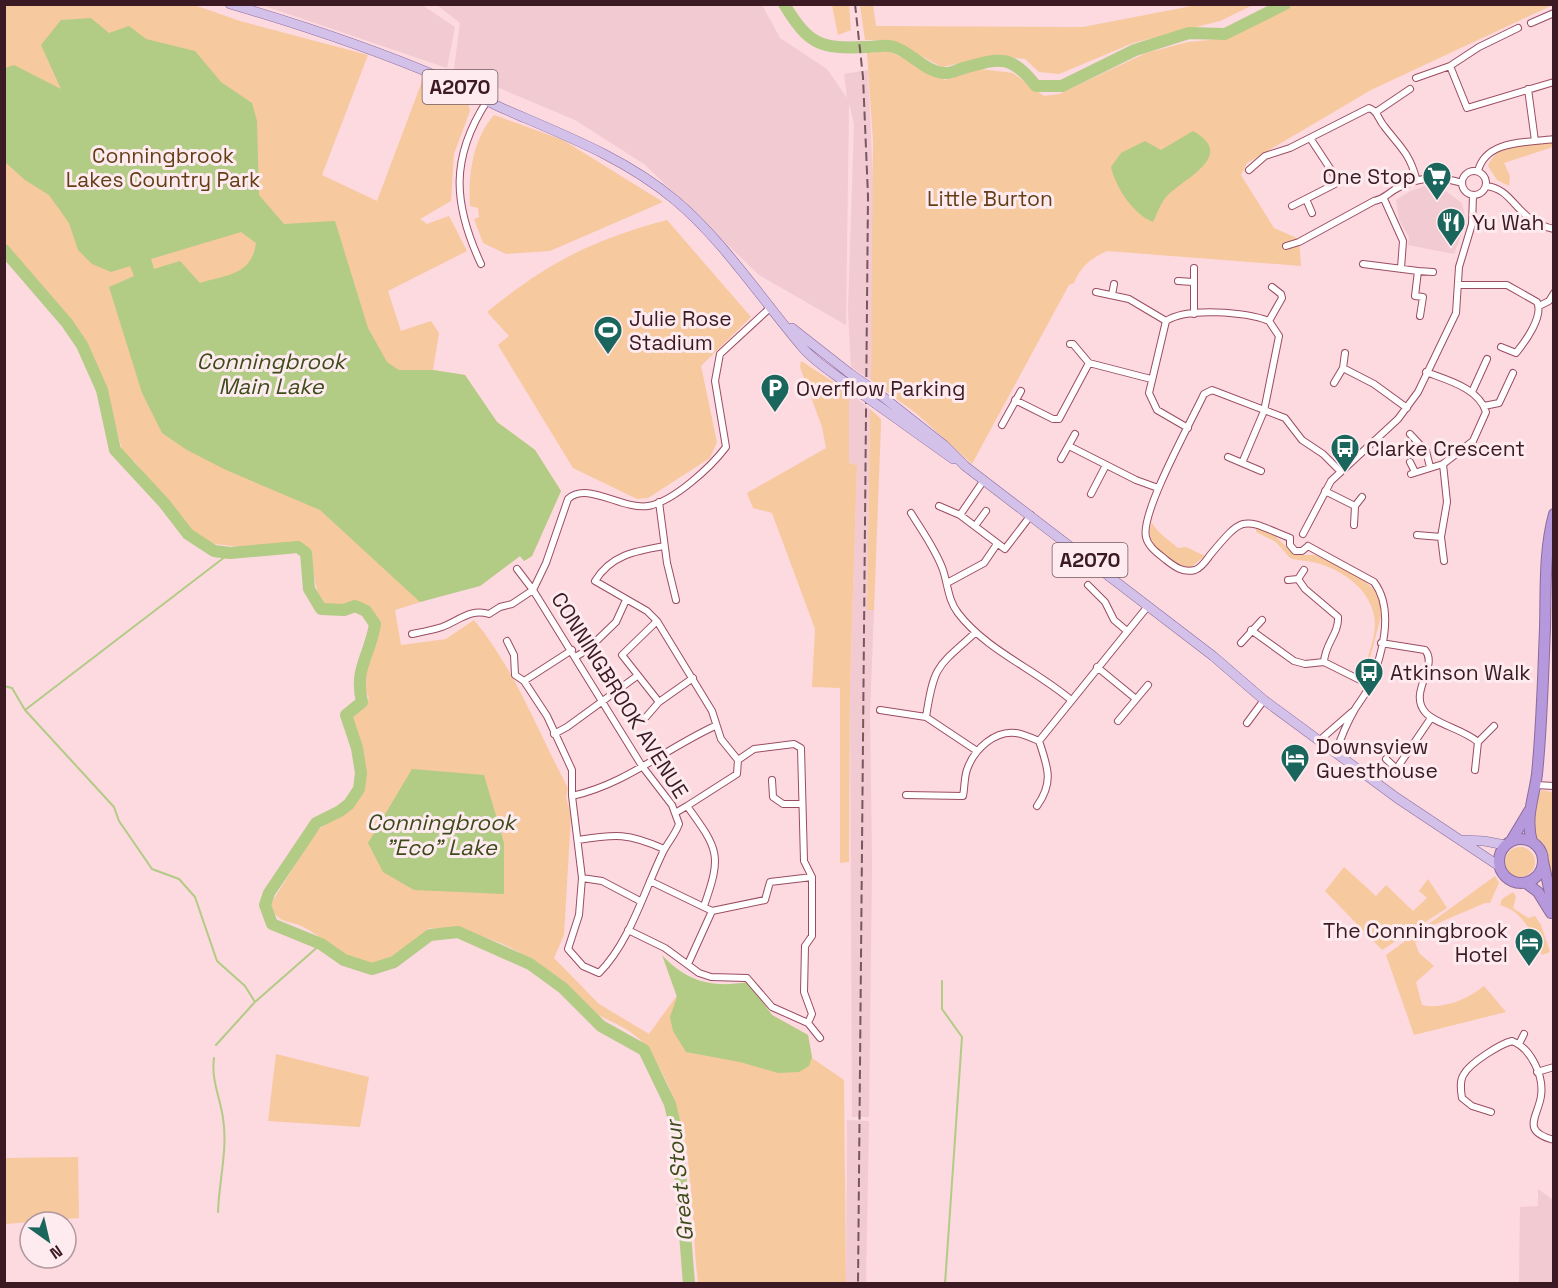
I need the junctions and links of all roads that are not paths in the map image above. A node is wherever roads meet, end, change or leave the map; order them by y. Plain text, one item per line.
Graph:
1 (230, 4) edge
2 (1554, 13) edge
3 (1531, 23) dead end
4 (1518, 28) dead end
5 (1450, 66) junction
6 (1416, 78) dead end
7 (1554, 82) edge
8 (1528, 89) junction
9 (1410, 90) dead end
10 (487, 100) junction
11 (1376, 112) junction
12 (1310, 138) junction
13 (1554, 139) edge
14 (1535, 141) junction
15 (1249, 170) dead end
16 (1478, 171) junction
17 (1416, 178) junction
18 (1462, 183) junction
19 (1486, 186) junction
20 (1473, 196) junction
21 (1306, 199) junction
22 (1384, 199) junction
23 (1292, 206) dead end
24 (1312, 213) dead end
25 (1554, 229) edge
26 (1286, 246) dead end
27 (481, 264) dead end
28 (1363, 264) dead end
29 (1194, 268) dead end
30 (1401, 268) junction
31 (1418, 271) junction
32 (1433, 272) dead end
33 (1178, 281) dead end
34 (1193, 282) junction
35 (1114, 284) dead end
36 (1458, 285) junction
37 (1272, 287) dead end
38 (1096, 292) dead end
39 (1554, 292) edge
40 (1112, 295) junction
41 (1539, 306) junction
42 (771, 307) junction
43 (1194, 314) junction
44 (1420, 316) dead end
45 (1166, 321) junction
46 (1269, 321) junction
47 (785, 323) junction
48 (1070, 344) dead end
49 (1501, 347) dead end
50 (1346, 353) dead end
51 (1487, 359) dead end
52 (1089, 363) junction
53 (1343, 368) junction
54 (1426, 372) junction
55 (1513, 373) dead end
56 (1151, 380) junction
57 (1334, 383) dead end
58 (1021, 391) dead end
59 (1472, 392) junction
60 (1016, 400) junction
61 (1484, 406) junction
62 (1407, 408) junction
63 (1264, 411) junction
64 (1002, 425) dead end
65 (1188, 428) junction
66 (1075, 434) dead end
67 (1410, 434) dead end
68 (1069, 446) junction
69 (1228, 457) dead end
70 (1061, 459) dead end
71 (1242, 462) junction
72 (1410, 462) dead end
73 (1443, 464) junction
74 (1106, 465) junction
75 (965, 466) junction
76 (1430, 467) junction
77 (1261, 471) dead end
78 (1340, 471) junction
79 (984, 480) junction
80 (1158, 488) junction
81 (1325, 491) junction
82 (1090, 494) dead end
83 (1362, 497) dead end
84 (659, 502) junction
85 (939, 506) dead end
86 (1355, 506) junction
87 (986, 511) dead end
88 (911, 513) dead end
89 (1554, 514) edge
90 (960, 515) junction
91 (1031, 515) junction
92 (1354, 525) dead end
93 (975, 526) junction
94 (1303, 534) junction
95 (1417, 535) dead end
96 (1441, 537) junction
97 (1290, 538) junction
98 (997, 544) junction
99 (664, 546) junction
100 (1308, 546) junction
101 (1444, 561) dead end
102 (517, 569) dead end
103 (1304, 570) dead end
104 (1298, 579) junction
105 (1288, 580) dead end
106 (947, 583) junction
107 (1088, 585) dead end
108 (533, 590) junction
109 (626, 600) junction
110 (676, 600) dead end
111 (1149, 606) junction
112 (1262, 620) dead end
113 (657, 621) junction
114 (1251, 630) junction
115 (1127, 631) junction
116 (975, 633) junction
117 (412, 634) dead end
118 (507, 640) dead end
119 (1381, 643) junction
120 (1241, 644) dead end
121 (572, 650) junction
122 (577, 656) junction
123 (1324, 662) junction
124 (1097, 667) junction
125 (637, 676) junction
126 (693, 678) junction
127 (524, 681) junction
128 (1148, 685) dead end
129 (1370, 685) junction
130 (1136, 699) junction
131 (1071, 700) junction
132 (1264, 700) junction
133 (659, 702) junction
134 (602, 703) junction
135 (880, 710) dead end
136 (1355, 710) junction
137 (646, 717) dead end
138 (926, 717) junction
139 (1431, 718) junction
140 (1118, 721) dead end
141 (1247, 723) dead end
142 (716, 726) junction
143 (1494, 726) dead end
144 (554, 734) junction
145 (1320, 740) junction
146 (1039, 741) junction
147 (1478, 742) junction
148 (977, 752) junction
149 (1336, 752) junction
150 (738, 759) junction
151 (1386, 759) dead end
152 (642, 766) junction
153 (1397, 768) junction
154 (1475, 770) dead end
155 (1403, 775) dead end
156 (772, 780) dead end
157 (1536, 785) junction
158 (1554, 786) edge
159 (906, 795) dead end
160 (572, 796) junction
161 (802, 804) junction
162 (687, 806) junction
163 (1036, 806) dead end
164 (1529, 811) junction
165 (675, 813) junction
166 (578, 840) junction
167 (1463, 840) junction
168 (1532, 842) junction
169 (1508, 843) junction
170 (664, 849) junction
171 (1543, 861) junction
172 (1499, 866) junction
173 (812, 877) junction
174 (582, 878) junction
175 (651, 881) junction
176 (1526, 883) junction
177 (640, 901) junction
178 (704, 906) junction
179 (712, 911) junction
180 (1554, 911) edge
181 (1554, 918) edge
182 (628, 930) junction
183 (690, 939) dead end
184 (697, 943) junction
185 (688, 964) junction
186 (808, 1023) junction
187 (1524, 1034) dead end
188 (820, 1038) dead end
189 (1519, 1044) junction
190 (1554, 1067) edge
191 (1537, 1072) junction
192 (1491, 1112) dead end
193 (1554, 1140) edge

1 - 10 main road, A2070
2 - 3 street
4 - 5 street
5 - 6 street
5 - 8 street
7 - 8 street
8 - 14 street
9 - 11 street
10 - 27 street
10 - 42 main road, A2070
11 - 12 street
11 - 17 street
12 - 15 street
12 - 21 street
13 - 14 street
14 - 16 street
16 - 18 street
16 - 19 street
17 - 18 street
17 - 22 street
18 - 20 street
19 - 20 street
19 - 25 street
20 - 36 street
21 - 23 street
21 - 24 street
22 - 26 street
22 - 30 street
28 - 30 street
29 - 34 street
30 - 31 street
31 - 32 street
31 - 44 street
33 - 34 street
34 - 43 street
35 - 40 street
36 - 41 street
36 - 54 street
37 - 46 street
38 - 40 street
39 - 41 street
40 - 45 street
41 - 49 street
42 - 47 main road, A2070
42 - 84 street
43 - 45 street
43 - 46 street
45 - 56 street
46 - 63 street
47 - 75 main road, A2070, bridge
47 - 75 main road, A2070, bridge
48 - 52 street
50 - 53 street
51 - 59 street
52 - 56 street
52 - 60 street
53 - 57 street
53 - 62 street
54 - 59 street
54 - 62 street
55 - 61 street
56 - 65 street
58 - 60 street
59 - 61 street
60 - 64 street
61 - 73 street
62 - 78 street
63 - 65 street
63 - 71 street
63 - 78 street
65 - 80 street
66 - 68 street
67 - 76 street
68 - 70 street
68 - 74 street
69 - 71 street
71 - 77 street
72 - 76 street
73 - 76 street
73 - 96 street
74 - 80 street
74 - 82 street
75 - 79 main road, A2070
78 - 81 street
79 - 90 street
79 - 91 main road, A2070
80 - 97 street
81 - 86 street
81 - 94 street
83 - 86 street
84 - 99 street
84 - 108 street, CONNINGBROOK AVENUE
85 - 90 street
86 - 92 street
87 - 93 street
88 - 106 street
89 - 157 highway
90 - 93 street
91 - 98 street
91 - 111 main road, A2070
93 - 98 street
94 - 97 street
94 - 100 street
95 - 96 street
96 - 101 street
97 - 100 street
98 - 106 street
99 - 109 street
99 - 110 street
100 - 119 street
102 - 108 street
103 - 104 street
104 - 105 street
104 - 123 street
106 - 116 street
107 - 115 street
108 - 117 street
108 - 121 street, CONNINGBROOK AVENUE
109 - 113 street
109 - 122 street
111 - 115 street
111 - 132 main road, A2070
112 - 114 street
113 - 125 street
113 - 126 street
114 - 120 street
114 - 123 street
115 - 124 street
116 - 131 street
116 - 138 street
118 - 127 street
119 - 129 street
119 - 139 street
121 - 122 street, CONNINGBROOK AVENUE
121 - 127 street
122 - 134 street, CONNINGBROOK AVENUE
123 - 129 street
124 - 130 street
124 - 131 street
125 - 133 street
125 - 134 street
126 - 133 street
126 - 142 street
127 - 144 street
128 - 130 street
129 - 136 street
130 - 140 street
131 - 146 street
132 - 141 street
132 - 145 main road, A2070
133 - 137 street
134 - 144 street
134 - 152 street, CONNINGBROOK AVENUE
135 - 138 street
136 - 145 street
136 - 149 street
138 - 148 street
139 - 147 street
139 - 153 street
142 - 150 street
142 - 152 street
143 - 147 street
144 - 160 street
145 - 149 main road, A2070
146 - 148 street
146 - 163 street
147 - 154 street
148 - 159 street
149 - 167 main road, A2070
150 - 161 street
150 - 162 street
151 - 153 street
152 - 160 street
152 - 165 street, CONNINGBROOK AVENUE
153 - 155 street
156 - 161 street
157 - 158 street
157 - 164 highway
160 - 166 street
161 - 173 street
162 - 165 street
162 - 178 street
164 - 168 highway
164 - 169 highway
165 - 170 street, CONNINGBROOK AVENUE
166 - 170 street
166 - 174 street
167 - 169 main road, A2070
167 - 172 main road, A2070
168 - 169 highway
168 - 171 highway
169 - 172 highway
170 - 175 street, CONNINGBROOK AVENUE
171 - 176 highway
171 - 180 highway
172 - 176 highway
173 - 179 street
173 - 186 street
174 - 177 street
174 - 182 street, CONNINGBROOK AVENUE
175 - 177 street, CONNINGBROOK AVENUE
175 - 178 street
176 - 181 highway
177 - 182 street, CONNINGBROOK AVENUE
178 - 179 street
179 - 184 street
182 - 185 street
183 - 184 street
184 - 185 street
185 - 186 street
186 - 188 street
187 - 189 street
189 - 191 street
189 - 192 street
190 - 191 street
191 - 193 street

